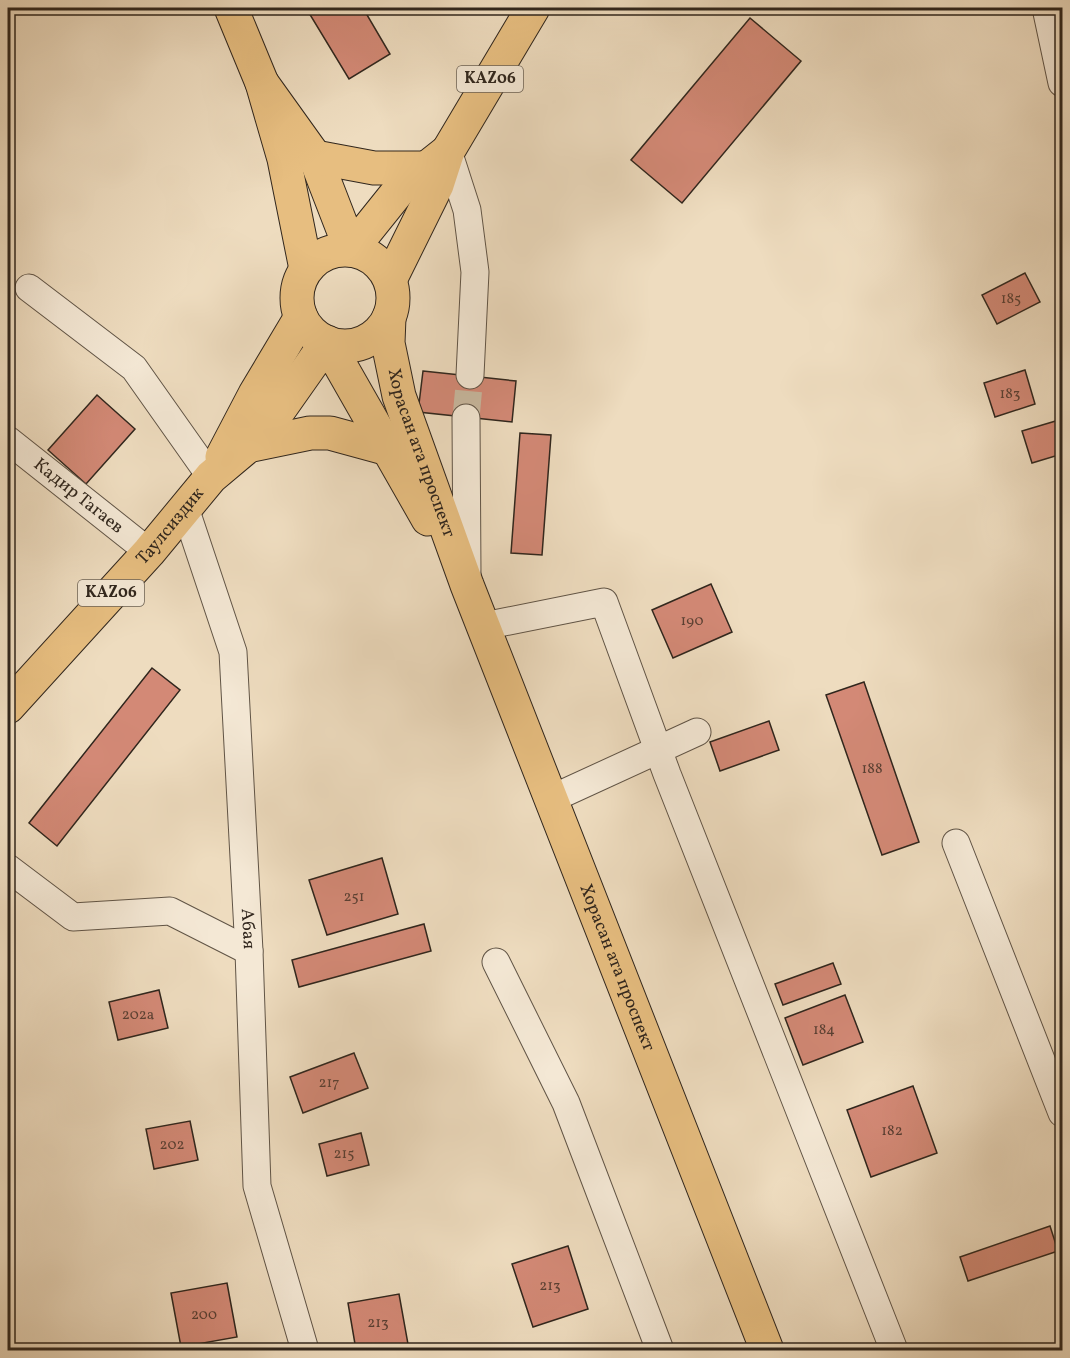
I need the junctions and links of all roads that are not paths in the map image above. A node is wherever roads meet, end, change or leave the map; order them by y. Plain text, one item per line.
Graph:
1 (231, 8) edge
2 (533, 8) edge
3 (1046, 8) edge
4 (1062, 82) edge
5 (262, 83) junction
6 (315, 157) junction
7 (436, 159) junction
8 (351, 250) junction
9 (306, 269) junction
10 (390, 280) junction
11 (28, 288) dead end
12 (301, 317) junction
13 (388, 317) junction
14 (327, 342) junction
15 (470, 375) tunnel mouth
16 (466, 418) tunnel mouth
17 (8, 440) edge
18 (248, 446) junction
19 (385, 448) junction
20 (211, 477) junction
21 (185, 508) junction
22 (149, 552) junction
23 (467, 585) junction
24 (484, 627) junction
25 (8, 707) edge
26 (697, 732) dead end
27 (658, 750) junction
28 (551, 799) junction
29 (956, 843) dead end
30 (8, 868) edge
31 (249, 951) junction
32 (496, 962) dead end
33 (1062, 1113) edge
34 (305, 1350) edge
35 (660, 1350) edge
36 (767, 1350) edge
37 (894, 1350) edge

1 - 5 main road
2 - 7 main road, KAZ06
3 - 4 street
5 - 6 main road
5 - 9 main road
6 - 7 main road
6 - 8 main road
7 - 8 main road, KAZ06
7 - 10 main road, KAZ06
7 - 15 street
8 - 9 main road
8 - 10 main road
9 - 12 main road
10 - 13 main road
11 - 20 street
12 - 14 main road
12 - 20 main road, Таулсиздик / KAZ06
13 - 14 main road
13 - 23 main road, Хорасан ата проспект
14 - 18 main road, Таулсиздик / KAZ06
14 - 19 main road, Хорасан ата проспект
16 - 23 street
17 - 22 street, Кадир Тагаев
18 - 19 main road
18 - 20 main road, Таулсиздик / KAZ06
19 - 23 main road, Хорасан ата проспект
20 - 21 main road, Таулсиздик / KAZ06
21 - 22 main road, Таулсиздик / KAZ06
21 - 31 street, Абая
22 - 25 main road, Таулсиздик / KAZ06
23 - 24 main road, Хорасан ата проспект
24 - 27 street
24 - 28 main road, Хорасан ата проспект
26 - 27 street
27 - 28 street
27 - 37 street
28 - 36 main road, Хорасан ата проспект
29 - 33 street
30 - 31 street
31 - 34 street, Абая
32 - 35 street

